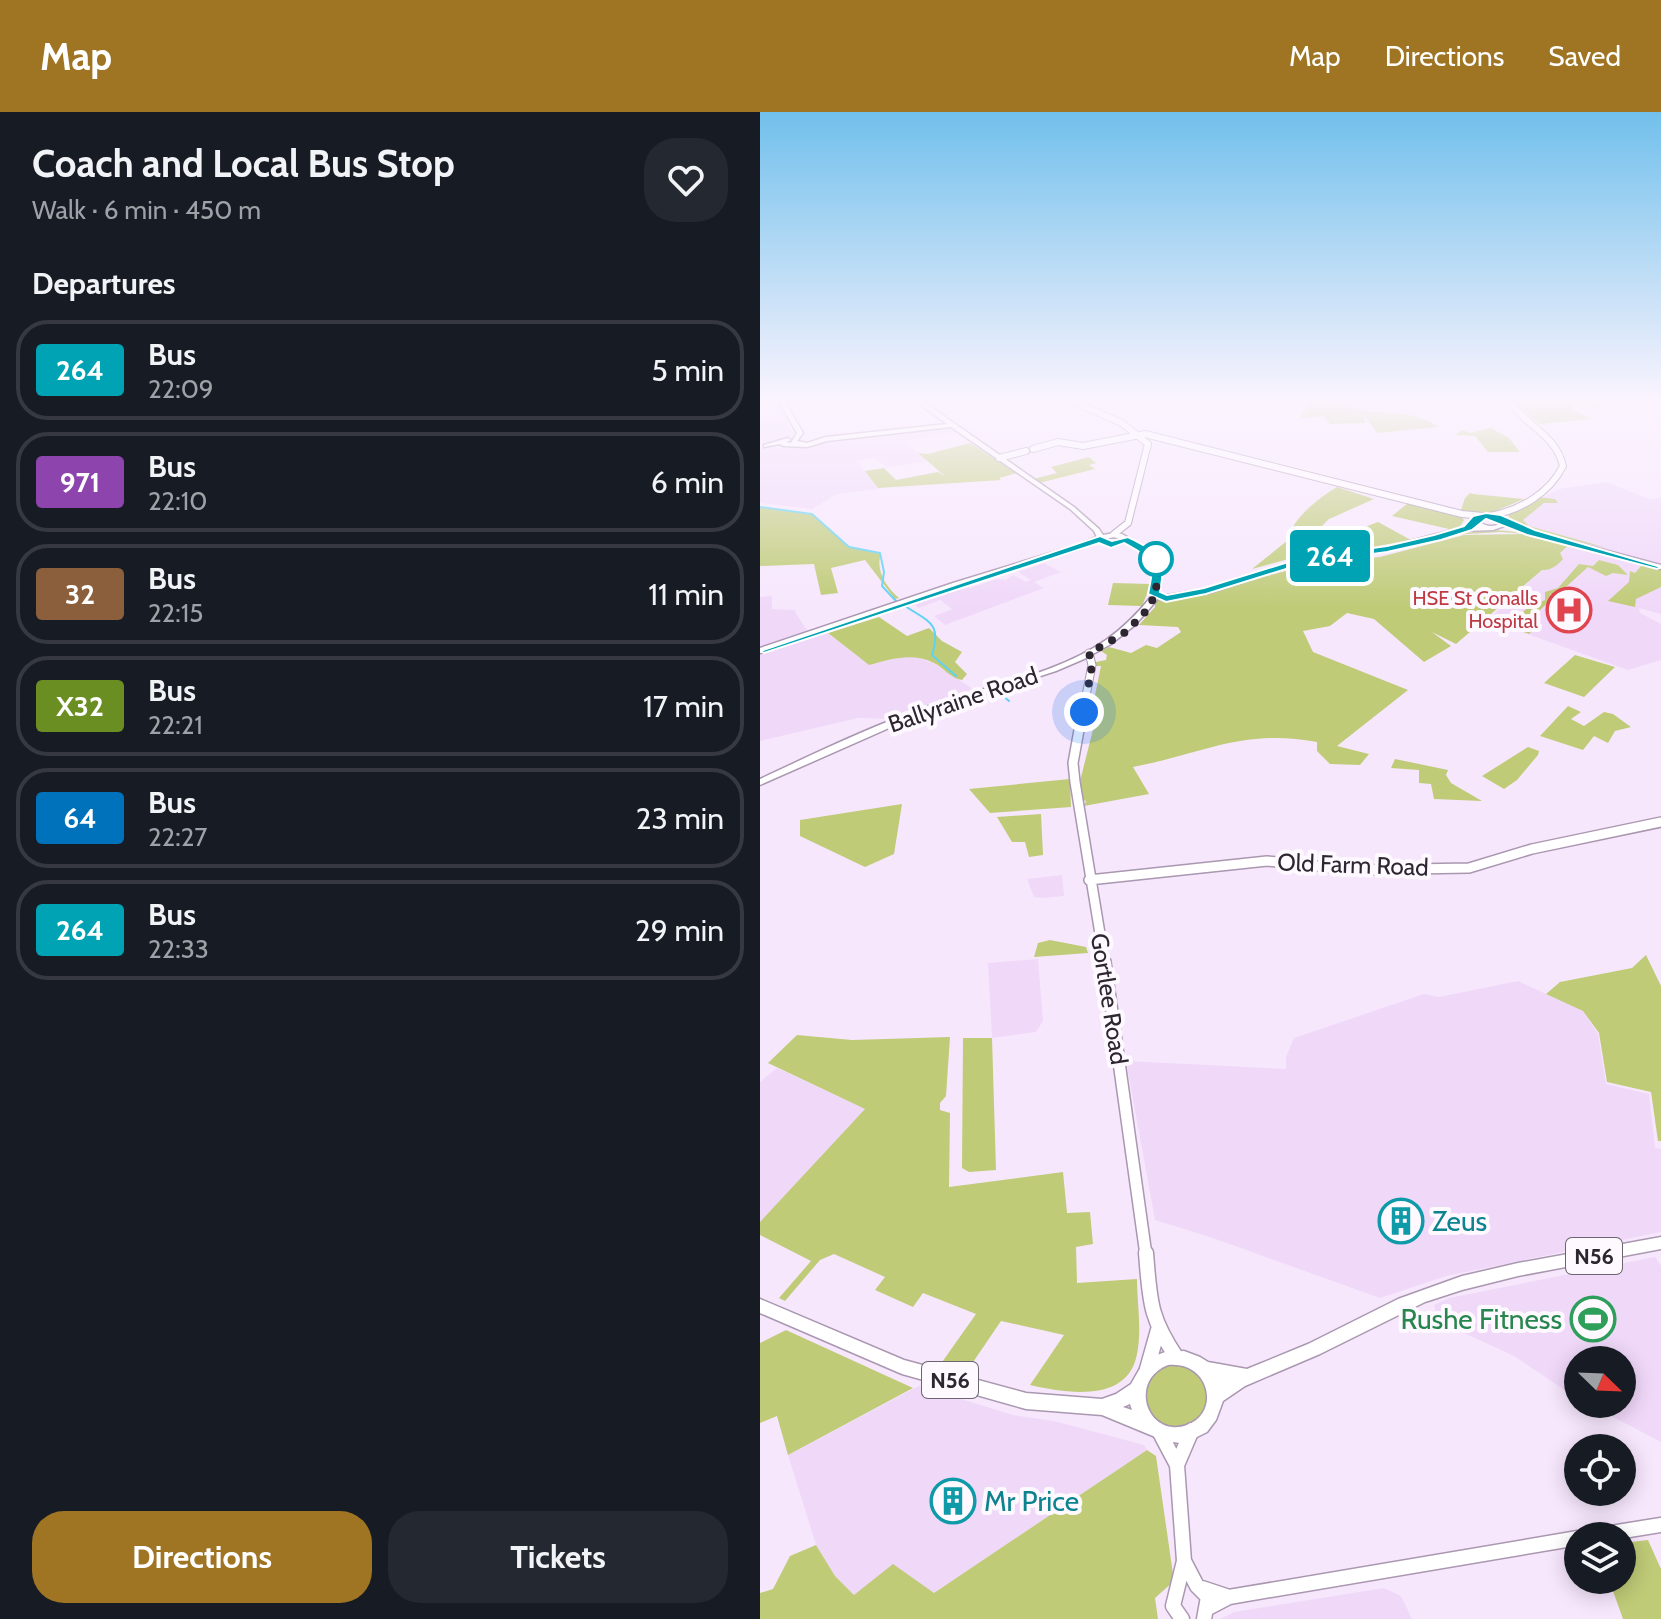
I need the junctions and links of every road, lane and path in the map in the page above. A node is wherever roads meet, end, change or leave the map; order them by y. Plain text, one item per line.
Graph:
1 (1014, 468) edge
2 (1142, 468) edge
3 (1279, 468) edge
4 (1561, 468) edge
5 (1509, 511) junction
6 (1462, 514) junction
7 (1486, 516) junction
8 (1503, 521) junction
9 (1475, 522) junction
10 (1492, 528) junction
11 (1464, 529) junction
12 (1531, 532) junction
13 (1104, 536) junction
14 (1121, 542) junction
15 (1661, 567) edge
16 (1157, 598) junction
17 (760, 651) edge
18 (1089, 653) junction
19 (1074, 660) junction
20 (1091, 668) junction
21 (760, 782) edge
22 (1661, 822) edge
23 (1089, 880) junction
24 (1661, 1243) edge
25 (760, 1306) edge
26 (1158, 1330) junction
27 (1177, 1359) junction
28 (1204, 1369) junction
29 (1146, 1371) junction
30 (1246, 1376) junction
31 (1137, 1389) junction
32 (1216, 1396) junction
33 (1102, 1407) junction
34 (1154, 1428) junction
35 (1192, 1430) junction
36 (1177, 1465) junction
37 (1661, 1525) edge
38 (1636, 1529) edge
39 (1564, 1540) edge
40 (1184, 1561) junction
41 (1199, 1587) junction
42 (1179, 1590) junction
43 (1229, 1597) junction
44 (1204, 1615) edge
45 (1182, 1619) edge

1 - 13 main road
2 - 13 street
3 - 6 street
4 - 5 street
5 - 7 street
5 - 8 street
6 - 7 street
6 - 9 street
7 - 8 main road
7 - 9 main road
8 - 10 main road
8 - 12 main road
9 - 10 main road
9 - 11 main road
10 - 11 main road
10 - 12 main road
11 - 16 main road
12 - 15 main road
13 - 14 main road
13 - 14 main road
13 - 17 main road
14 - 16 main road
16 - 18 main road, Ballyraine Road
18 - 19 main road, Ballyraine Road
18 - 20 street, Gortlee Road
19 - 20 street
19 - 21 main road, Ballyraine Road
20 - 23 street, Gortlee Road
22 - 23 street, Old Farm Road
23 - 26 street, Gortlee Road
24 - 30 main road, N56
25 - 33 main road, N56
26 - 27 street, Gortlee Road
26 - 29 street, Gortlee Road
27 - 28 main road
27 - 29 main road
28 - 30 main road
28 - 32 main road
29 - 31 main road
30 - 32 main road, N56
31 - 33 main road
31 - 34 main road
32 - 35 main road, N56
33 - 34 main road, N56
34 - 35 main road, N56
34 - 36 street
35 - 36 street
36 - 40 street
37 - 38 street
39 - 43 street
40 - 41 street
40 - 42 street
41 - 42 street
41 - 43 street
41 - 44 street
42 - 45 street
43 - 44 street

